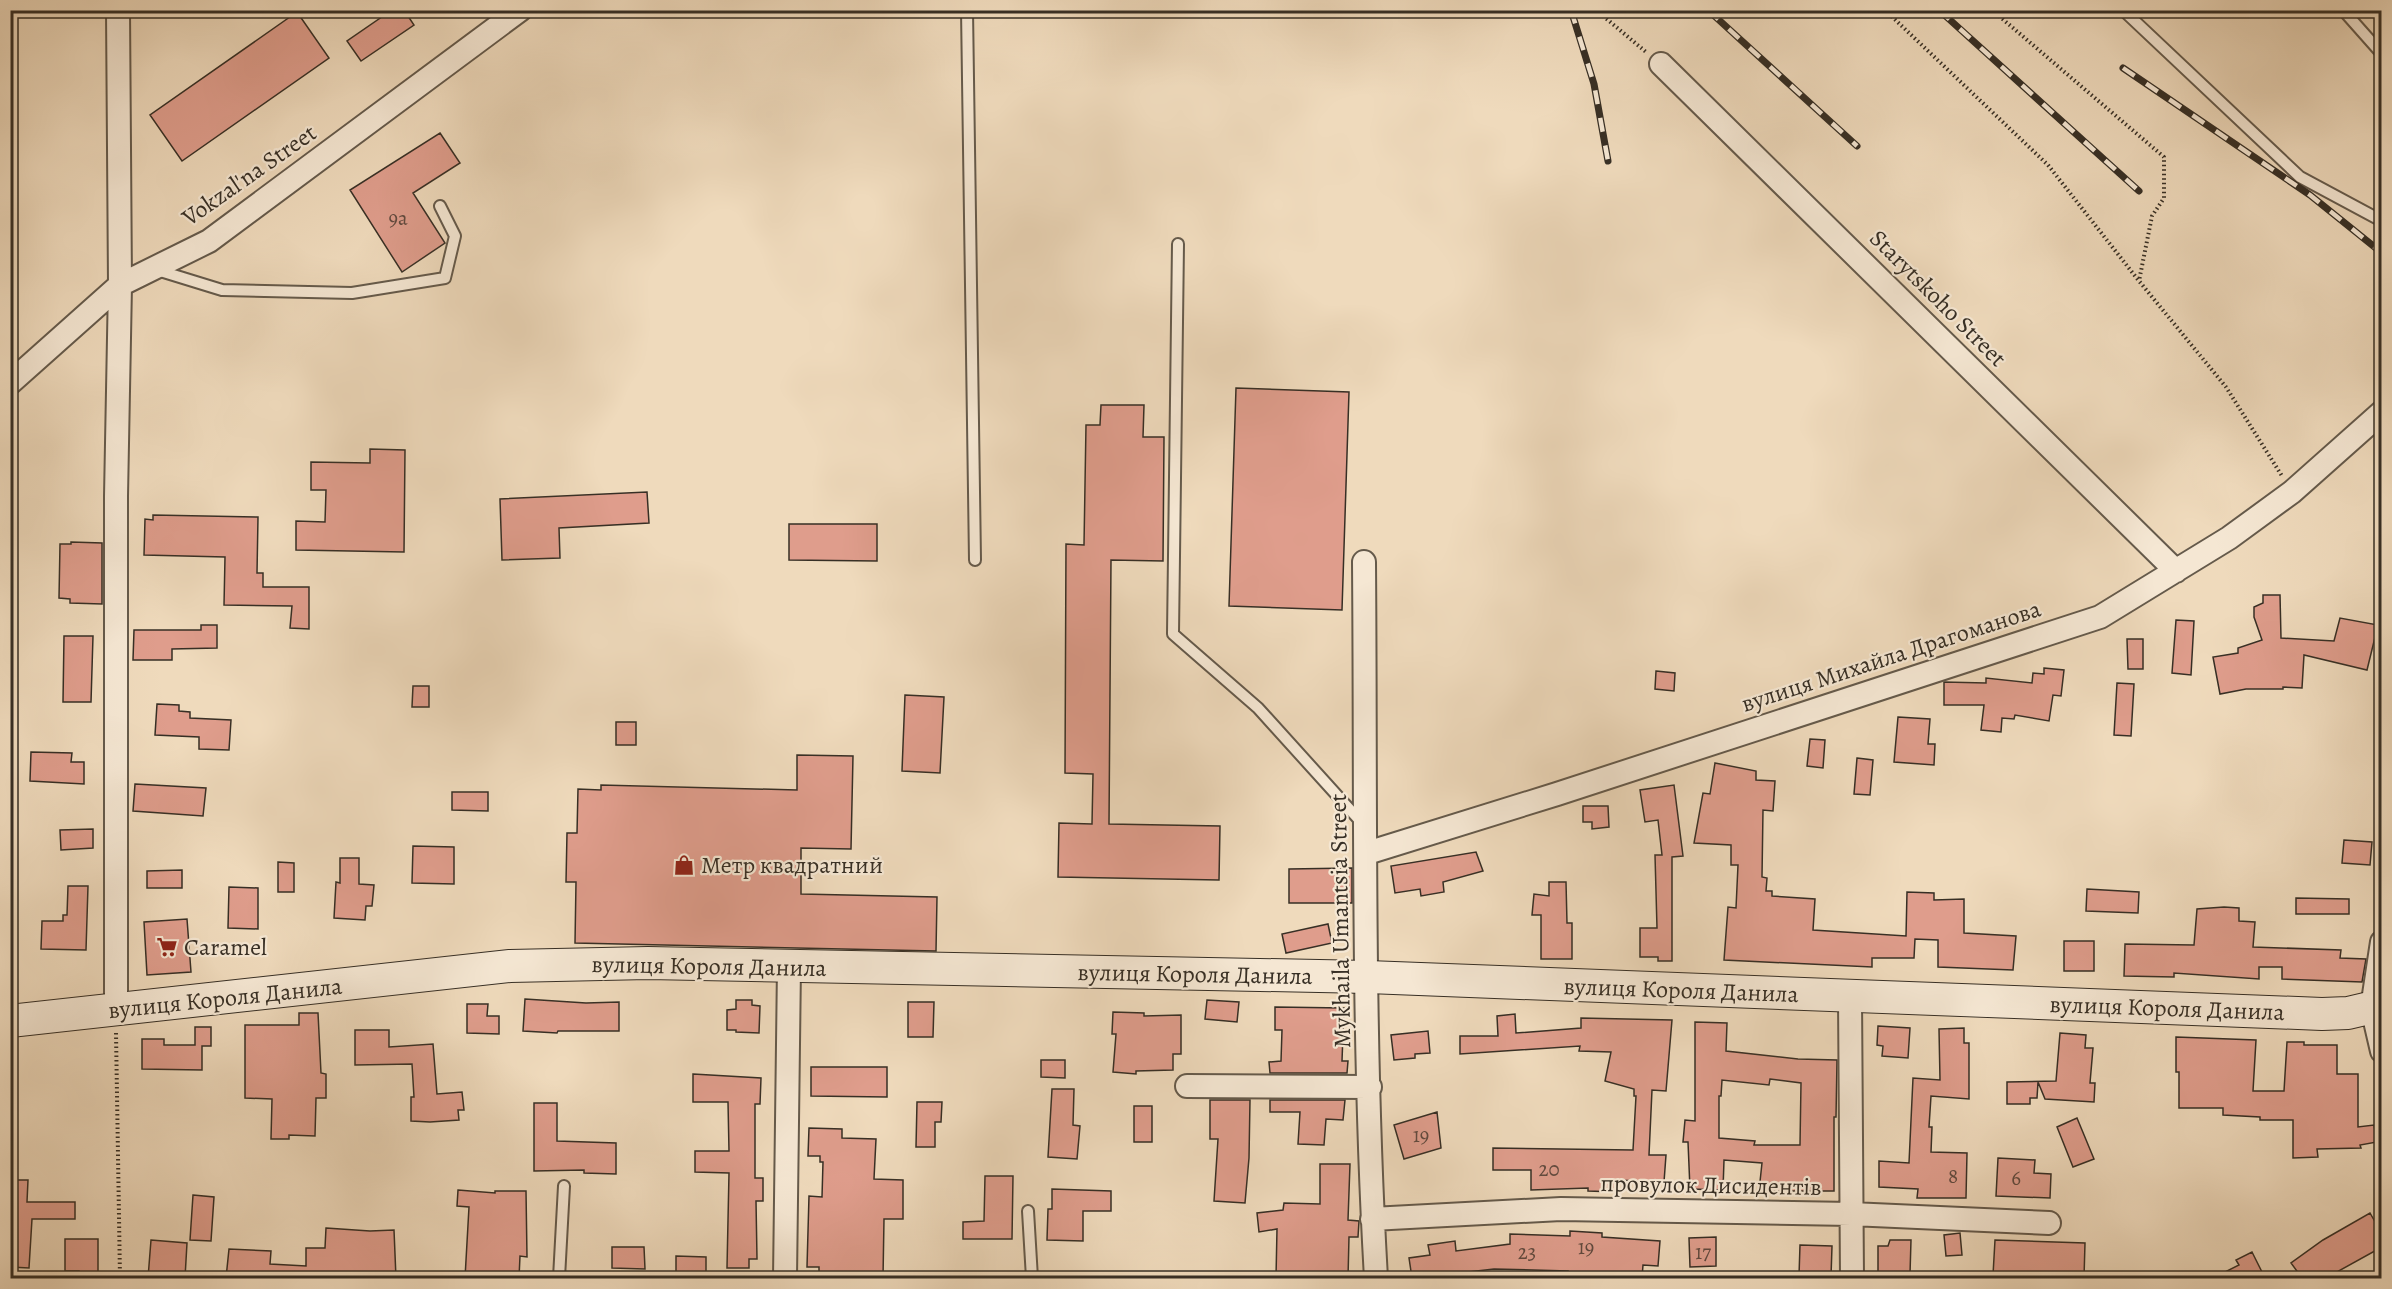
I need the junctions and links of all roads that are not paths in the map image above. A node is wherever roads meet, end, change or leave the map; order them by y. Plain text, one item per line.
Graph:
1 (118, 10) edge
2 (520, 10) edge
3 (968, 10) edge
4 (2123, 10) edge
5 (2343, 10) edge
6 (2382, 54) edge
7 (1661, 64) road end
8 (440, 206) dead end
9 (2382, 221) edge
10 (1178, 244) dead end
11 (154, 269) junction
12 (120, 285) junction
13 (10, 383) edge
14 (2382, 412) edge
15 (975, 560) dead end
16 (1364, 562) dead end
17 (2176, 571) junction
18 (1366, 828) junction
19 (1366, 853) junction
20 (2382, 942) edge
21 (789, 966) junction
22 (1368, 977) junction
23 (1850, 997) junction
24 (2377, 1007) edge
25 (116, 1011) junction
26 (10, 1021) edge
27 (2382, 1051) edge
28 (1187, 1086) dead end
29 (1370, 1087) junction
30 (564, 1186) dead end
31 (1028, 1211) dead end
32 (1851, 1214) junction
33 (1372, 1219) junction
34 (2049, 1222) dead end
35 (559, 1278) edge
36 (785, 1278) edge
37 (1032, 1278) edge
38 (1376, 1278) edge
39 (1852, 1278) edge

1 - 12 street
2 - 11 street, Vokzalʹna Street
3 - 15 lane
4 - 9 lane
5 - 6 lane
7 - 17 street, Starytskoho Street
8 - 11 lane
10 - 18 lane
11 - 12 street, Vokzalʹna Street
12 - 13 street, Vokzalʹna Street
12 - 25 street
14 - 17 street, вулиця Михайла Драгоманова
16 - 18 street, Mykhaila Umantsia Street
17 - 19 street, вулиця Михайла Драгоманова
18 - 19 street, Mykhaila Umantsia Street
19 - 22 street, Mykhaila Umantsia Street
20 - 24 street
21 - 22 main road, вулиця Короля Данила
21 - 25 main road, вулиця Короля Данила
21 - 36 street
22 - 23 main road, вулиця Короля Данила
22 - 29 street, Mykhaila Umantsia Street
23 - 24 main road, вулиця Короля Данила
23 - 32 street
24 - 27 street
25 - 26 main road, вулиця Короля Данила
28 - 29 street
29 - 33 street, Mykhaila Umantsia Street
30 - 35 lane
31 - 37 lane
32 - 33 street, провулок Дисидентів
32 - 34 street, провулок Дисидентів
32 - 39 street
33 - 38 street, Mykhaila Umantsia Street

